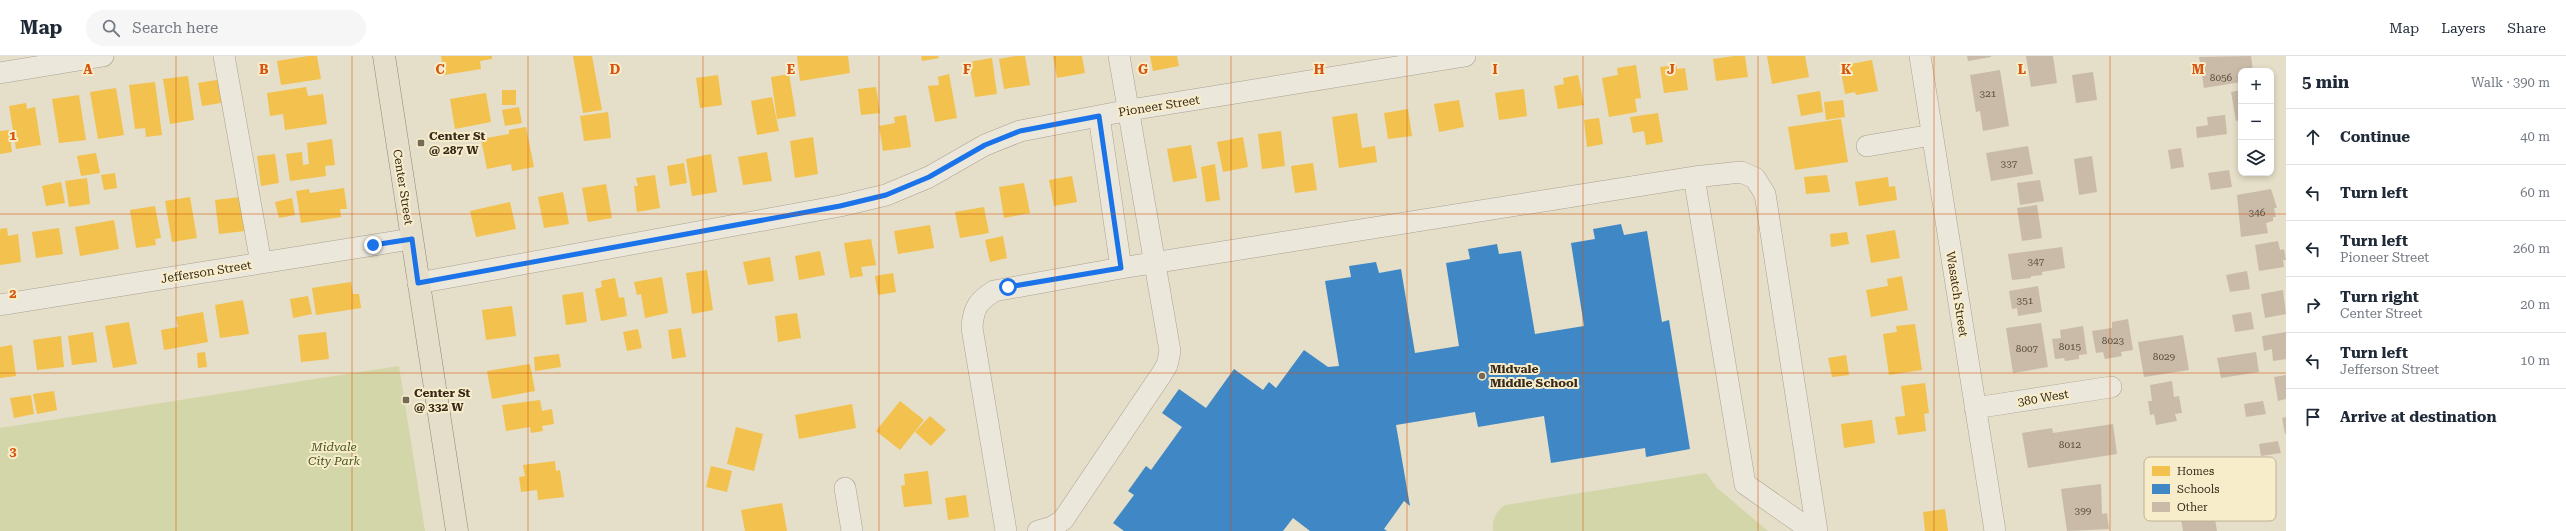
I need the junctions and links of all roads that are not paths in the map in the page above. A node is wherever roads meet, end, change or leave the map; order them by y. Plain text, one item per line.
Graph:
1 (103, 56) edge
2 (224, 56) edge
3 (384, 56) edge
4 (1119, 56) edge
5 (1465, 56) edge
6 (1920, 56) edge
7 (1389, 62) edge
8 (0, 72) edge
9 (1130, 110) junction
10 (1099, 116) junction
11 (1932, 135) junction
12 (1868, 146) dead end
13 (1694, 177) junction
14 (412, 239) junction
15 (1155, 262) junction
16 (261, 263) junction
17 (1121, 268) junction
18 (418, 283) junction
19 (0, 305) edge
20 (2111, 387) dead end
21 (1975, 408) junction
22 (845, 488) dead end
23 (1047, 528) edge
24 (457, 531) edge
25 (852, 531) edge
26 (1006, 531) edge
27 (1812, 531) edge
28 (1817, 531) edge
29 (1994, 531) edge

1 - 8 street
2 - 16 street
3 - 14 main road, Center Street
4 - 9 street
5 - 7 street, Pioneer Street
6 - 11 street, Wasatch Street
7 - 9 street, Pioneer Street
9 - 10 street, Pioneer Street
9 - 15 street
10 - 17 street
10 - 18 street, Pioneer Street
11 - 12 street
11 - 21 street, Wasatch Street
13 - 15 street
13 - 27 street
13 - 28 street
14 - 16 street, Jefferson Street
14 - 18 main road, Center Street
15 - 17 street
15 - 23 street
16 - 19 street, Jefferson Street
17 - 26 street
18 - 24 main road, Center Street
20 - 21 street, 380 West
21 - 29 street, Wasatch Street
22 - 25 street

